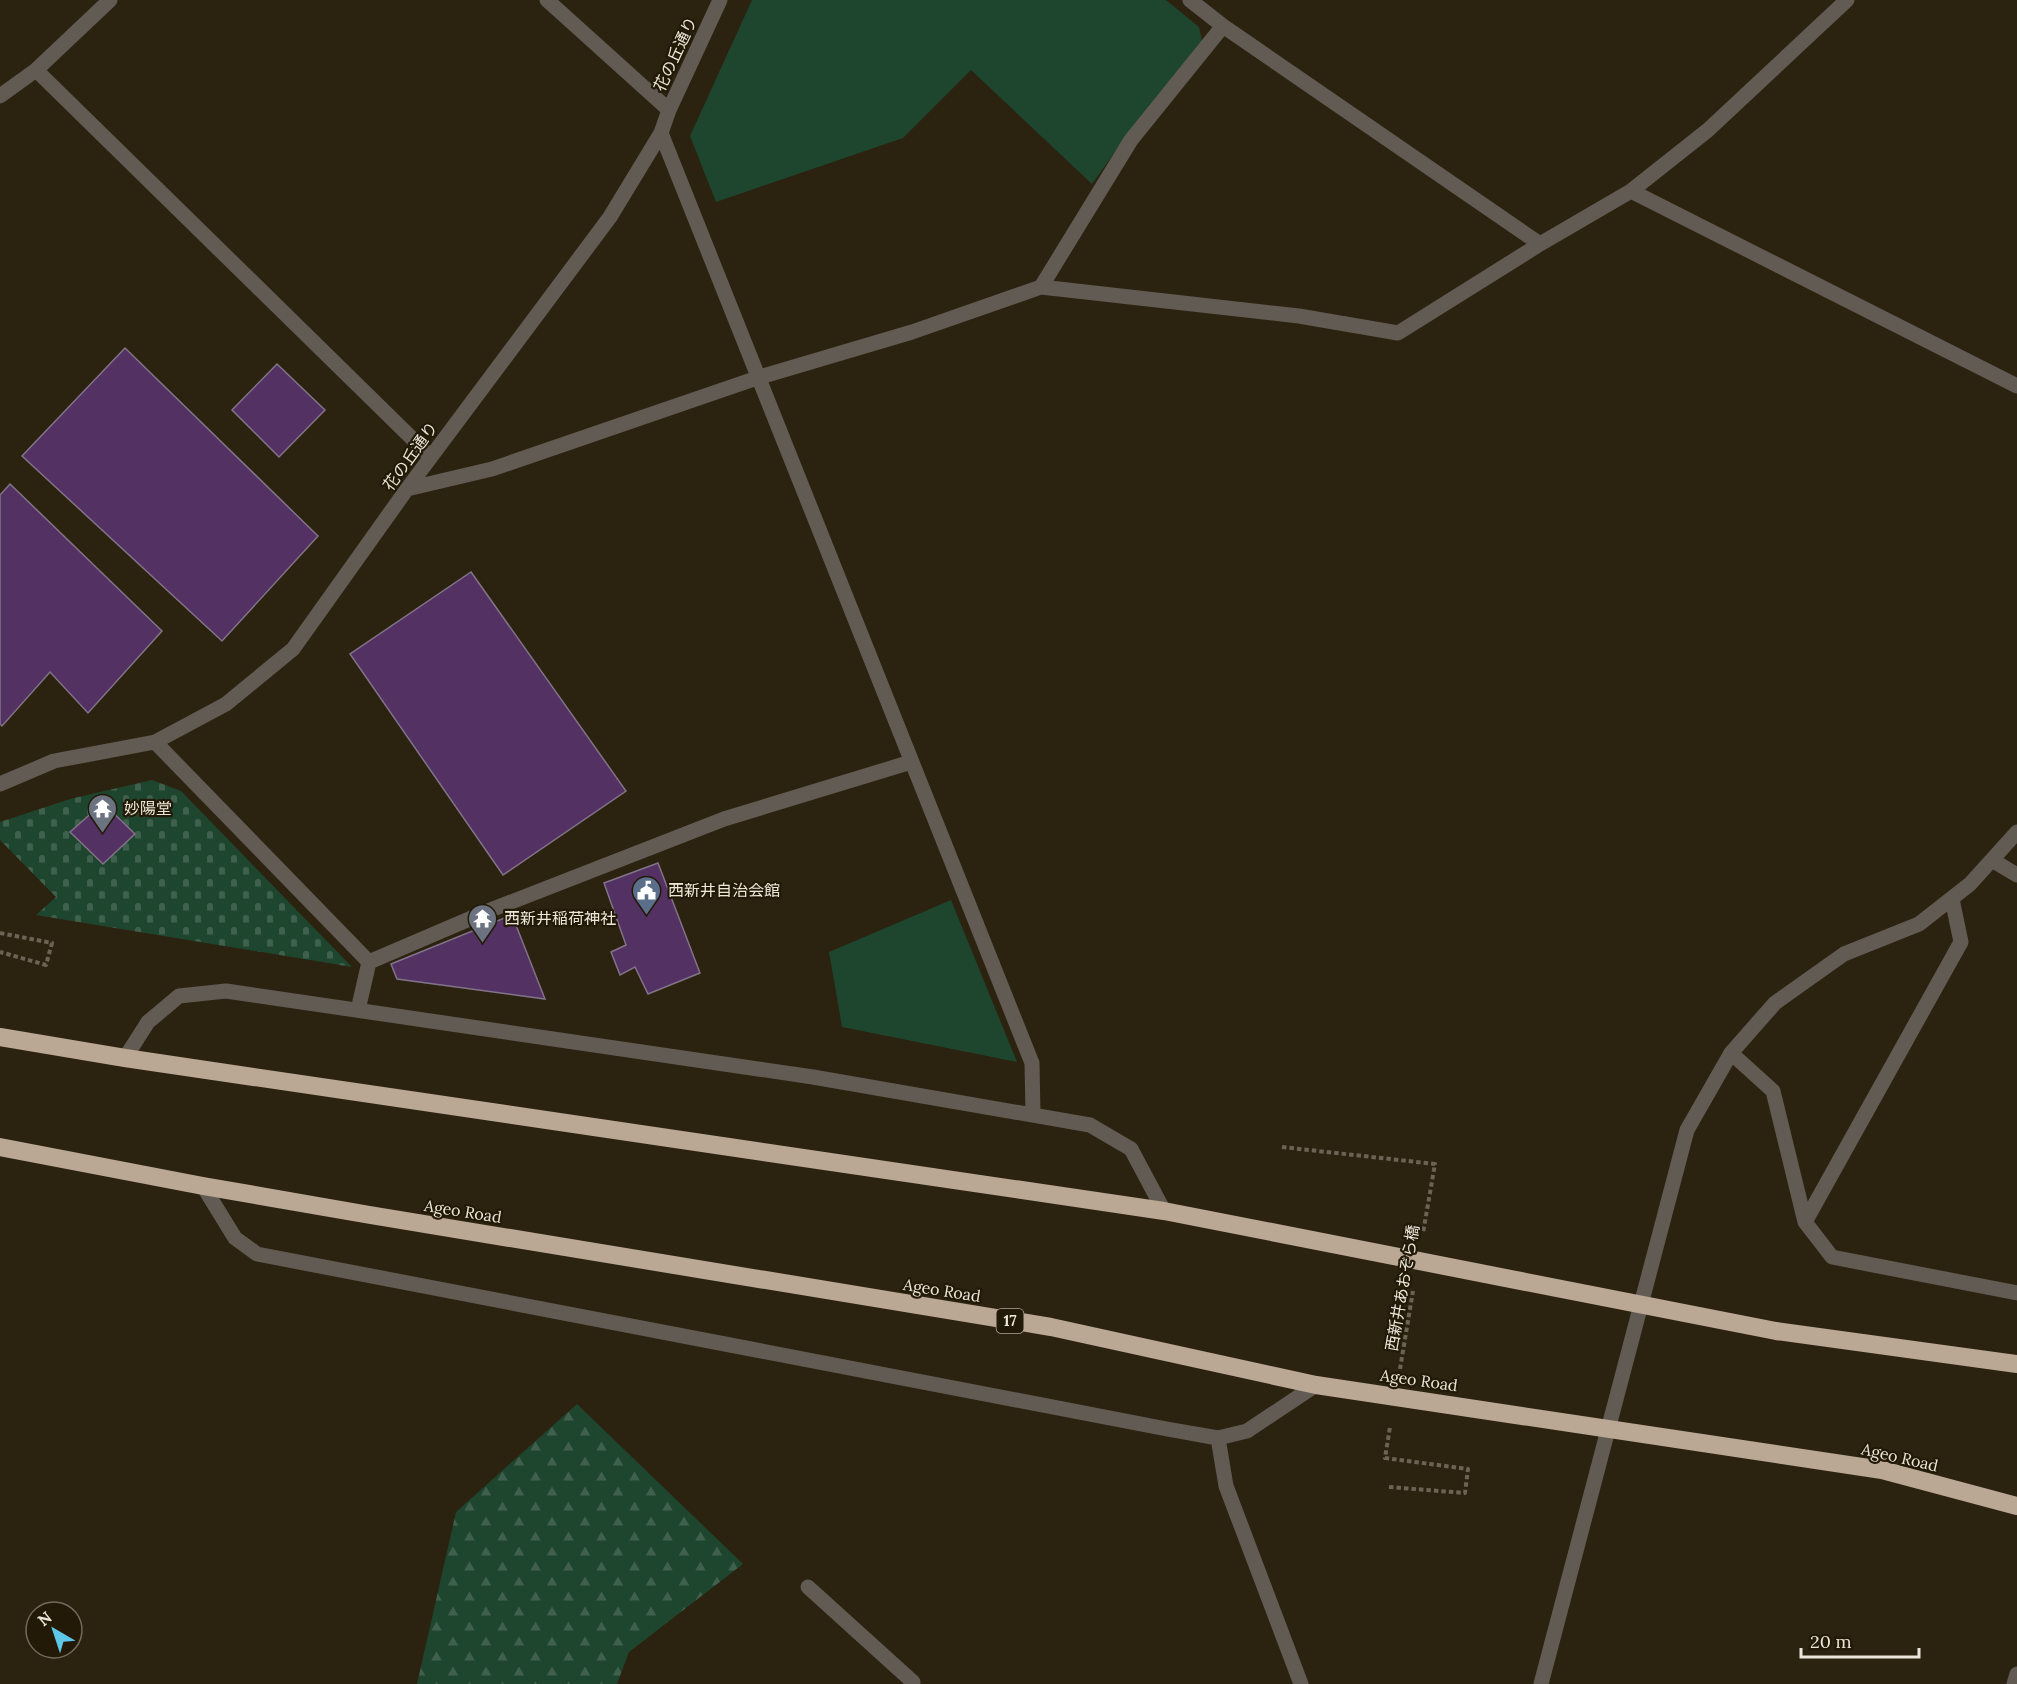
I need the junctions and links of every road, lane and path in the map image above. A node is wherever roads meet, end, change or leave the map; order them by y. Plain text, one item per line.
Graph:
1 (110, 0) edge
2 (547, 0) edge
3 (720, 0) edge
4 (1190, 0) edge
5 (1847, 0) edge
6 (1223, 26) junction
7 (36, 70) junction
8 (0, 96) edge
9 (669, 110) junction
10 (661, 133) junction
11 (1631, 191) junction
12 (1540, 244) junction
13 (1041, 287) junction
14 (760, 377) junction
15 (2017, 386) edge
16 (431, 458) junction
17 (408, 489) junction
18 (155, 742) junction
19 (911, 762) junction
20 (0, 784) edge
21 (2017, 832) edge
22 (1992, 860) junction
23 (2017, 875) edge
24 (1952, 899) junction
25 (0, 933) edge
26 (0, 952) edge
27 (369, 963) junction
28 (358, 1010) junction
29 (0, 1038) edge
30 (1731, 1053) junction
31 (124, 1058) junction
32 (1033, 1114) junction
33 (1282, 1146) dead end
34 (0, 1147) edge
35 (203, 1186) junction
36 (1164, 1211) junction
37 (1805, 1222) junction
38 (1423, 1234) dead end
39 (1415, 1281) dead end
40 (2017, 1293) edge
41 (1640, 1303) junction
42 (2017, 1364) edge
43 (1399, 1376) dead end
44 (1316, 1385) junction
45 (1391, 1423) dead end
46 (1608, 1428) junction
47 (1218, 1438) junction
48 (1389, 1487) dead end
49 (2017, 1506) edge
50 (808, 1587) dead end
51 (2017, 1674) edge
52 (911, 1684) edge
53 (1301, 1684) edge
54 (1542, 1684) edge
55 (2014, 1684) edge

1 - 7 street
2 - 9 street
3 - 9 street, 花の丘通り
4 - 6 street
5 - 11 street
6 - 12 street
6 - 13 street
7 - 8 street
7 - 16 street
9 - 10 street, 花の丘通り
10 - 14 street
10 - 16 street, 花の丘通り
11 - 12 street
11 - 15 street
12 - 13 street
13 - 14 street
14 - 17 street
14 - 19 street
16 - 17 street, 花の丘通り
17 - 18 street, 花の丘通り
18 - 20 street, 花の丘通り
18 - 27 street
19 - 27 street
19 - 32 street
21 - 22 street
22 - 23 street
22 - 24 street
24 - 30 street
24 - 37 street
25 - 26 path
27 - 28 street
28 - 31 street
28 - 32 street
29 - 31 highway
30 - 37 street
30 - 41 street
31 - 36 highway
32 - 36 street
33 - 38 path, 西新井あおぞら橋
34 - 35 highway, Ageo Road / 17
35 - 44 highway, Ageo Road / 17
35 - 47 street
36 - 41 highway
37 - 40 street
39 - 43 path, 西新井あおぞら橋
41 - 42 highway
41 - 46 street
44 - 46 highway, Ageo Road / 17
44 - 47 street
45 - 48 path
46 - 49 highway, Ageo Road / 17
46 - 54 street
47 - 53 street
50 - 52 street
51 - 55 street

